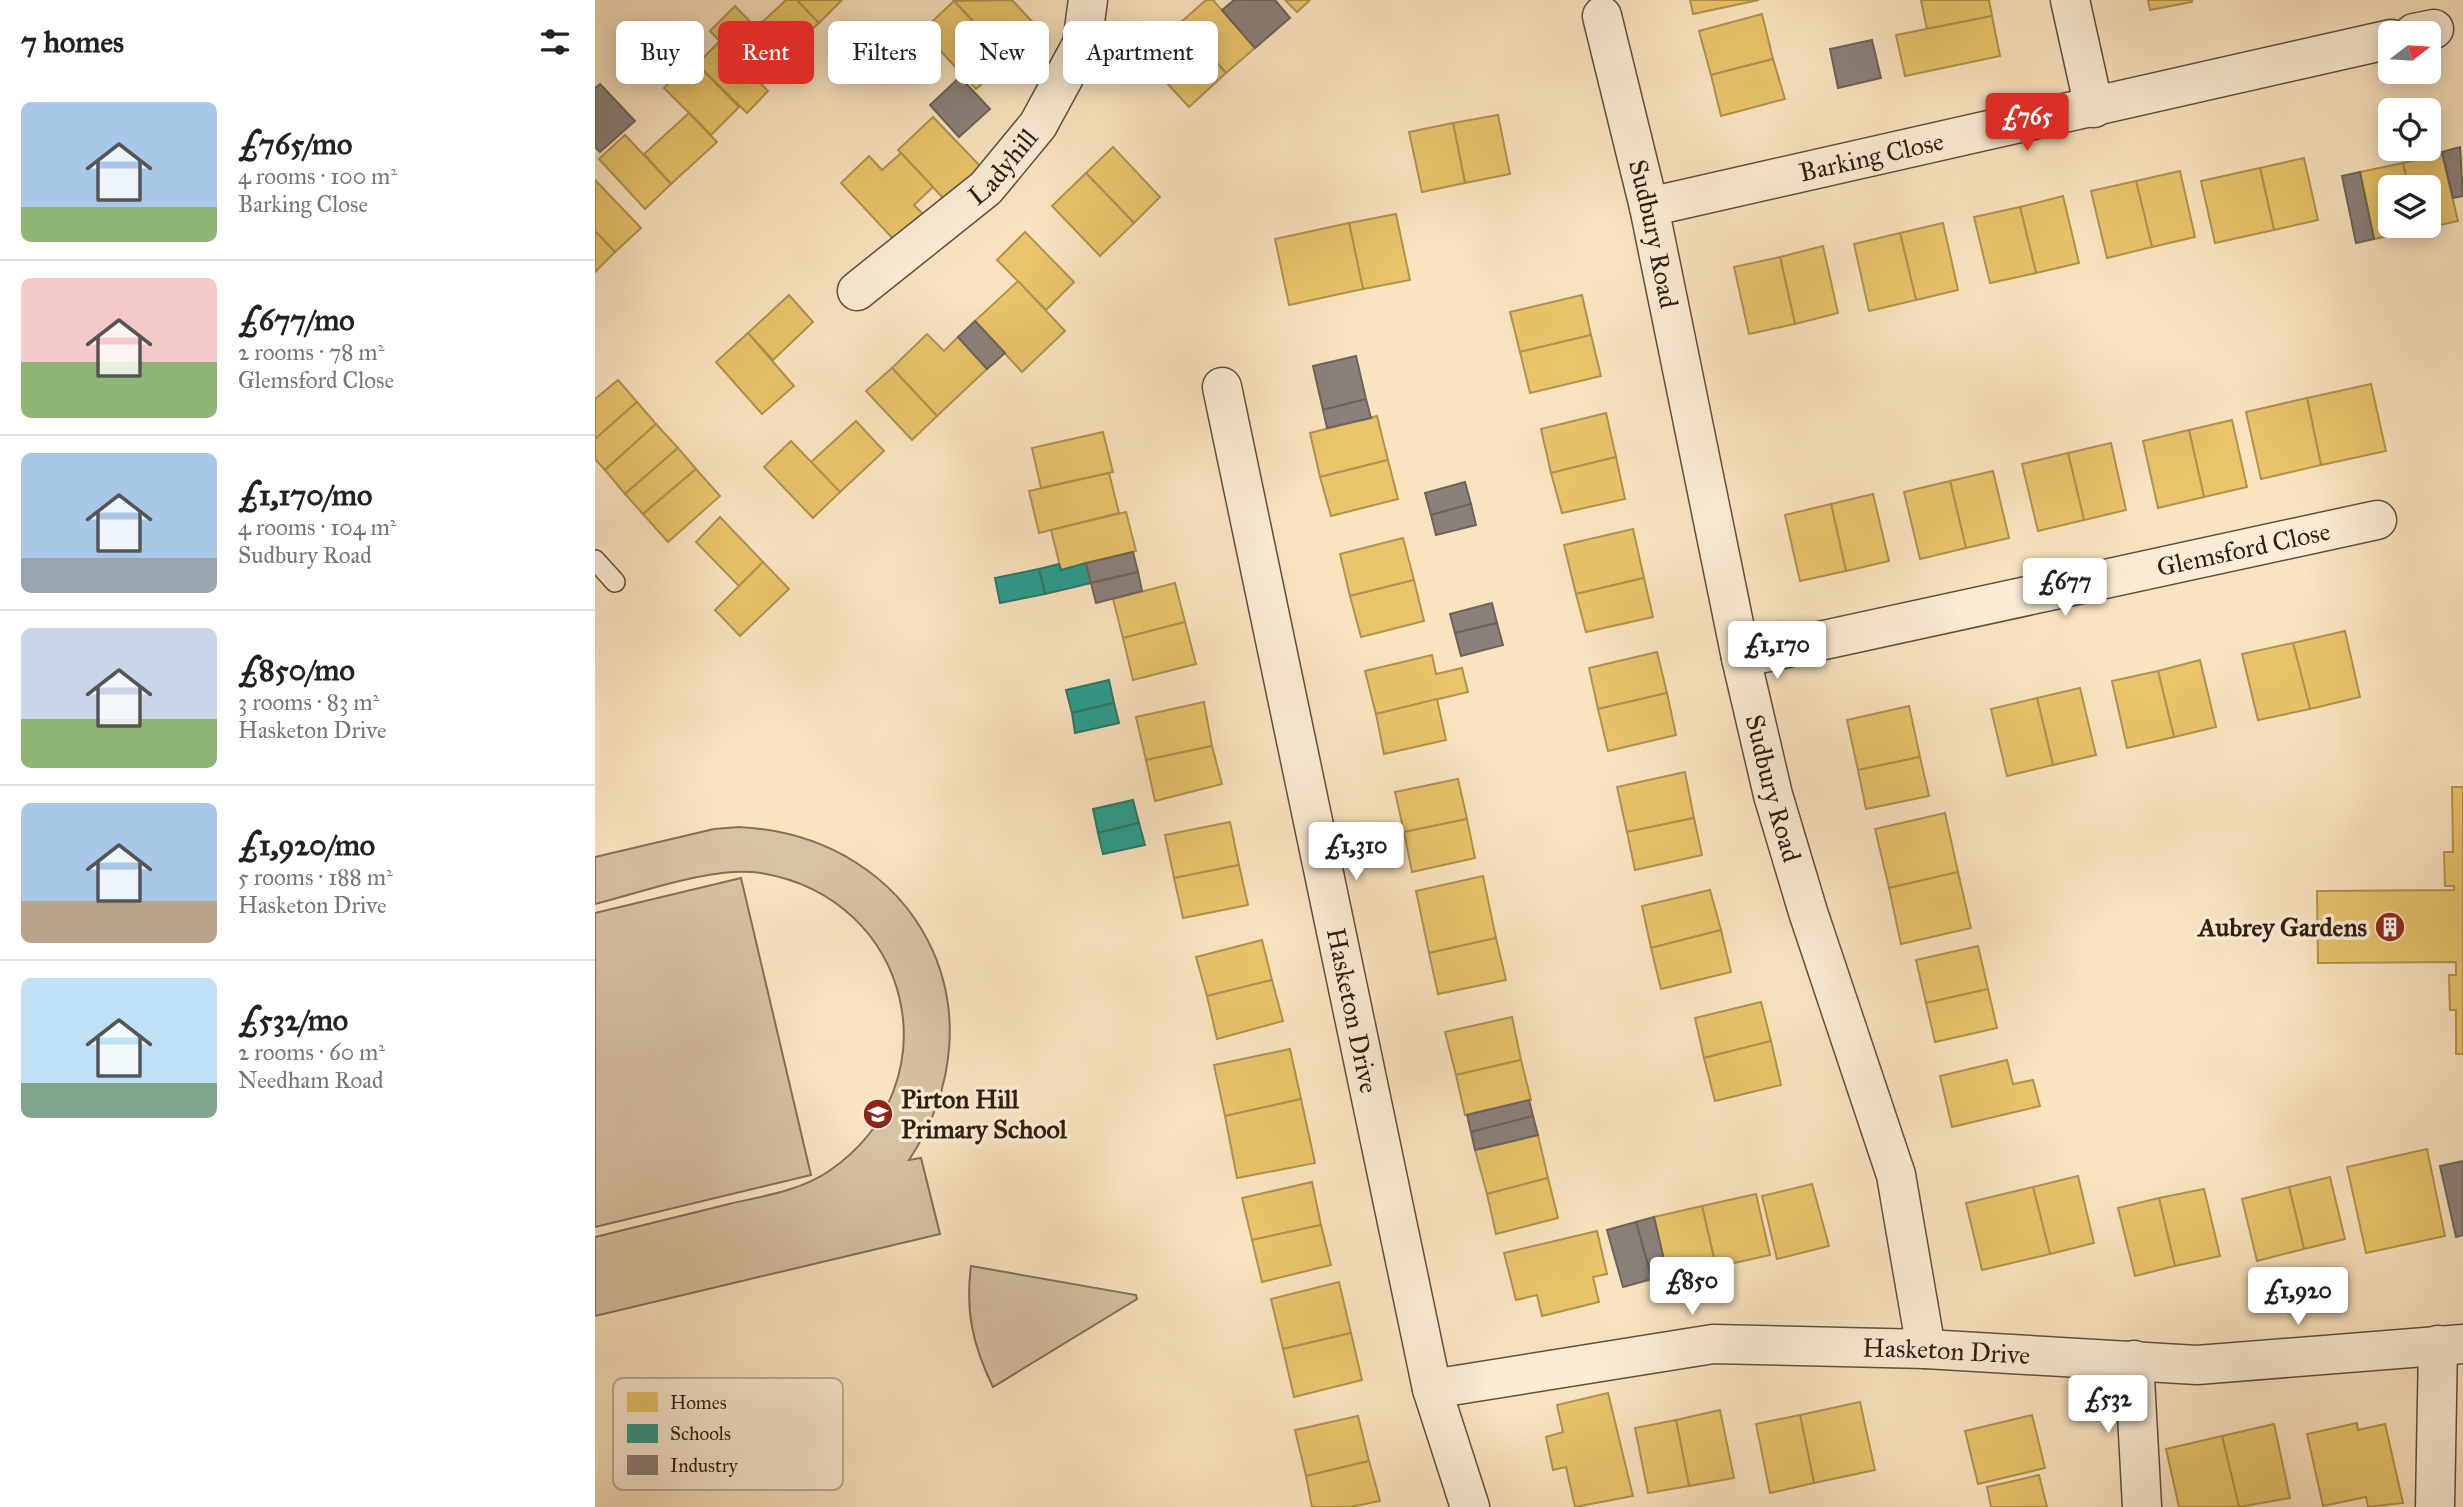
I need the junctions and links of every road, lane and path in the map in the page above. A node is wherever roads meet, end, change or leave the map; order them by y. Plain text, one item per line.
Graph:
1 (1087, 0) edge
2 (2070, 0) edge
3 (1602, 16) dead end
4 (2378, 42) edge
5 (2094, 108) junction
6 (1649, 207) junction
7 (857, 291) dead end
8 (1222, 387) dead end
9 (2377, 520) dead end
10 (595, 559) edge
11 (615, 582) dead end
12 (1741, 658) junction
13 (2451, 1345) edge
14 (1926, 1349) junction
15 (2134, 1360) junction
16 (1432, 1389) junction
17 (1470, 1507) edge
18 (2142, 1507) edge
19 (2435, 1507) edge

1 - 7 street, Ladyhill
2 - 5 street
3 - 6 street, Sudbury Road
4 - 5 street, Barking Close
5 - 6 street, Barking Close
6 - 12 street, Sudbury Road
8 - 16 street, Hasketon Drive
9 - 12 street, Glemsford Close
10 - 11 lane
12 - 14 street, Sudbury Road
13 - 15 street, Hasketon Drive
13 - 19 street
14 - 15 street, Hasketon Drive
14 - 16 street, Hasketon Drive
15 - 18 street
16 - 17 street, Hasketon Drive

